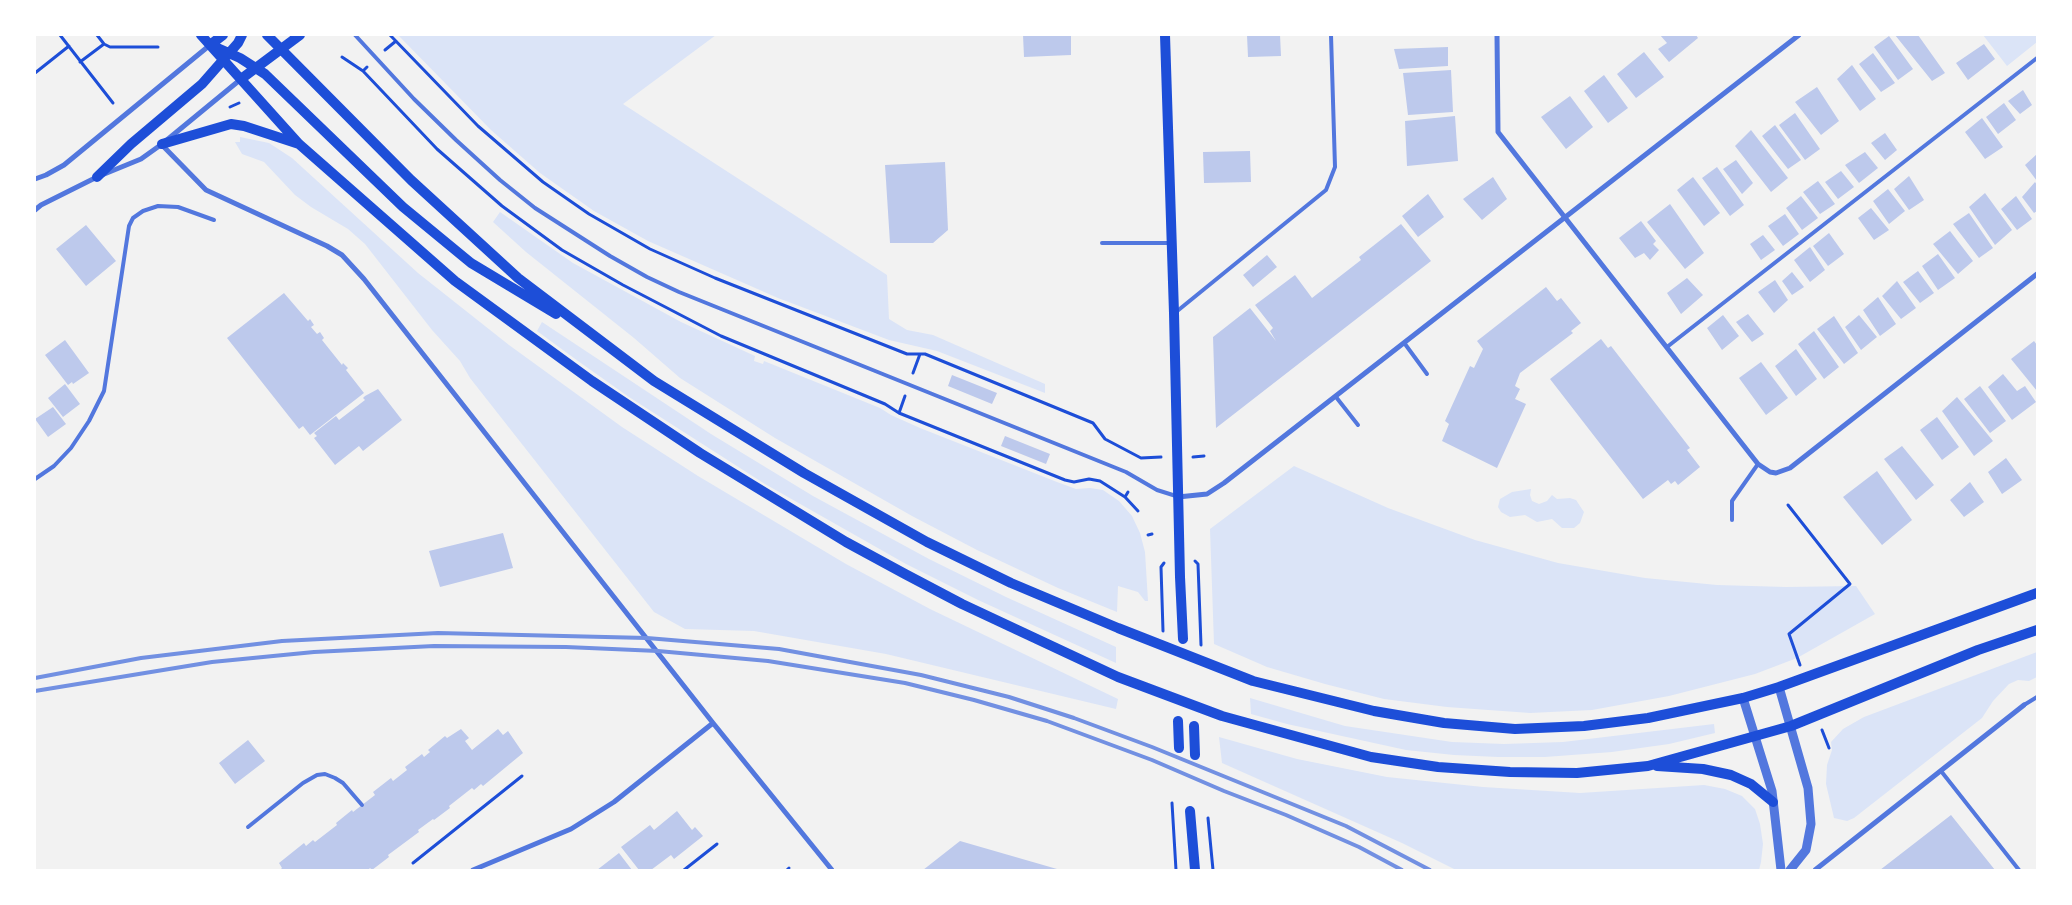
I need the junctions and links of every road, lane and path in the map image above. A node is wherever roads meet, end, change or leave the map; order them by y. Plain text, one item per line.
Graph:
1 (60, 35) edge
2 (97, 35) edge
3 (201, 35) edge
4 (223, 35) edge
5 (242, 35) edge
6 (267, 35) edge
7 (300, 35) edge
8 (355, 35) edge
9 (390, 35) edge
10 (1165, 35) edge
11 (1331, 35) edge
12 (1498, 35) edge
13 (1799, 35) edge
14 (396, 41) junction
15 (104, 44) junction
16 (210, 45) junction
17 (69, 46) junction
18 (158, 47) dead end
19 (282, 49) junction
20 (385, 50) dead end
21 (342, 56) dead end
22 (226, 57) junction
23 (2037, 58) edge
24 (80, 62) junction
25 (367, 67) dead end
26 (256, 68) junction
27 (363, 71) junction
28 (35, 73) edge
29 (241, 79) junction
30 (370, 79) dead end
31 (113, 103) dead end
32 (239, 103) dead end
33 (230, 108) dead end
34 (162, 144) junction
35 (300, 144) junction
36 (98, 177) junction
37 (35, 178) edge
38 (35, 210) edge
39 (1565, 218) junction
40 (214, 220) dead end
41 (1102, 243) dead end
42 (1172, 243) junction
43 (2037, 274) edge
44 (1174, 314) junction
45 (603, 344) junction
46 (1405, 344) junction
47 (1667, 347) junction
48 (920, 354) junction
49 (913, 373) dead end
50 (1427, 374) dead end
51 (905, 396) dead end
52 (1336, 396) junction
53 (898, 413) dead end
54 (1358, 425) dead end
55 (1204, 456) dead end
56 (1199, 457) dead end
57 (1141, 458) junction
58 (1154, 458) dead end
59 (1139, 463) dead end
60 (1758, 464) junction
61 (35, 479) edge
62 (1116, 490) dead end
63 (1128, 492) dead end
64 (1125, 497) junction
65 (1178, 497) junction
66 (1788, 505) dead end
67 (1138, 511) dead end
68 (1732, 520) dead end
69 (1198, 564) dead end
70 (1161, 586) dead end
71 (2037, 593) edge
72 (2037, 630) edge
73 (1163, 631) dead end
74 (1183, 639) dead end
75 (1202, 646) dead end
76 (1799, 661) dead end
77 (1779, 687) junction
78 (2037, 697) edge
79 (1743, 698) junction
80 (2024, 705) joint
81 (1178, 721) dead end
82 (713, 723) junction
83 (1194, 726) dead end
84 (1791, 726) junction
85 (1756, 736) junction
86 (1179, 748) dead end
87 (1195, 754) dead end
88 (1648, 766) junction
89 (1941, 771) junction
90 (522, 776) dead end
91 (1773, 802) junction
92 (1172, 803) dead end
93 (362, 805) dead end
94 (1190, 811) dead end
95 (1208, 818) dead end
96 (248, 827) dead end
97 (717, 844) dead end
98 (413, 863) dead end
99 (473, 870) edge
100 (684, 870) edge
101 (832, 870) edge
102 (1176, 870) edge
103 (1195, 870) edge
104 (1213, 870) edge
105 (1781, 870) edge
106 (1790, 870) edge
107 (1815, 870) edge
108 (2019, 870) edge

1 - 17 path
2 - 15 path
3 - 16 main road
4 - 16 main road
5 - 22 main road
6 - 19 main road
7 - 19 main road
8 - 65 lane
9 - 14 path
10 - 42 main road
11 - 44 lane
12 - 39 street
13 - 39 street
14 - 20 path
14 - 48 path
15 - 18 path
15 - 24 path
16 - 22 main road
16 - 37 street
17 - 24 path
17 - 28 path
19 - 26 main road
19 - 45 main road
21 - 27 path
22 - 26 main road
22 - 29 main road
22 - 36 main road
23 - 47 lane
24 - 31 path
25 - 27 path
26 - 29 main road
26 - 45 main road
27 - 30 path
29 - 34 street
29 - 35 main road
32 - 33 path
34 - 35 main road
34 - 36 street
34 - 82 street
35 - 88 main road
36 - 38 street
39 - 46 street
39 - 47 street
40 - 61 lane
41 - 42 lane
42 - 44 main road
43 - 60 street
44 - 65 main road
45 - 79 main road
46 - 50 lane
46 - 52 street
47 - 60 street
48 - 49 path
48 - 57 path
51 - 53 path
52 - 54 lane
52 - 65 street
55 - 56 path
57 - 58 path
57 - 59 path
60 - 68 lane
62 - 64 path
63 - 64 path
64 - 67 path
65 - 74 main road
66 - 76 path
69 - 75 path
70 - 73 path
71 - 77 main road
72 - 84 main road
77 - 79 main road
77 - 84 street
78 - 80 lane
79 - 85 street
80 - 89 street
81 - 86 main road
82 - 99 street
82 - 101 street
83 - 87 main road
84 - 85 main road
84 - 106 street
85 - 88 main road
85 - 91 street
88 - 91 main road
89 - 107 street
89 - 108 lane
90 - 98 path
91 - 105 street
92 - 102 path
93 - 96 lane
94 - 103 main road
95 - 104 path
97 - 100 path

